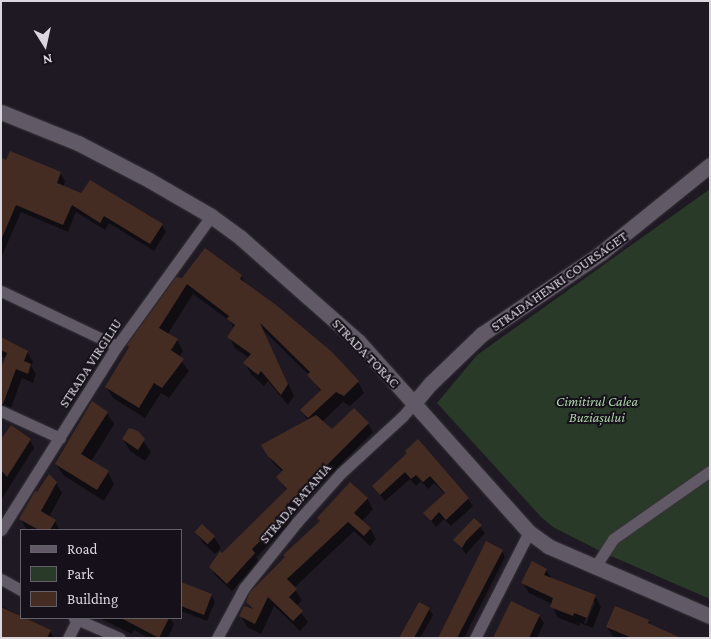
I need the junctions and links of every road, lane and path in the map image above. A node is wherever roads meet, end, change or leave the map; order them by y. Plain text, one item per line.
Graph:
1 (1, 112) edge
2 (710, 165) edge
3 (211, 216) junction
4 (1, 291) edge
5 (117, 346) junction
6 (414, 403) junction
7 (1, 411) edge
8 (60, 438) junction
9 (710, 471) edge
10 (1, 530) edge
11 (529, 532) junction
12 (595, 567) junction
13 (1, 579) edge
14 (20, 589) edge
15 (710, 616) edge
16 (76, 619) edge
17 (68, 638) edge
18 (120, 638) edge
19 (217, 638) edge
20 (475, 638) edge

1 - 3 street, STRADA TORAC
2 - 6 street, STRADA HENRI COURSAGET
3 - 5 street, STRADA VIRGILIU
3 - 6 street, STRADA TORAC
4 - 5 street
5 - 8 street, STRADA VIRGILIU
6 - 11 street, STRADA TORAC
6 - 19 street, STRADA BATANIA
7 - 8 street
8 - 10 street, STRADA VIRGILIU
9 - 12 street
11 - 12 street, STRADA TORAC
11 - 20 street
12 - 15 street, STRADA TORAC
13 - 14 street
16 - 17 street
16 - 18 street

